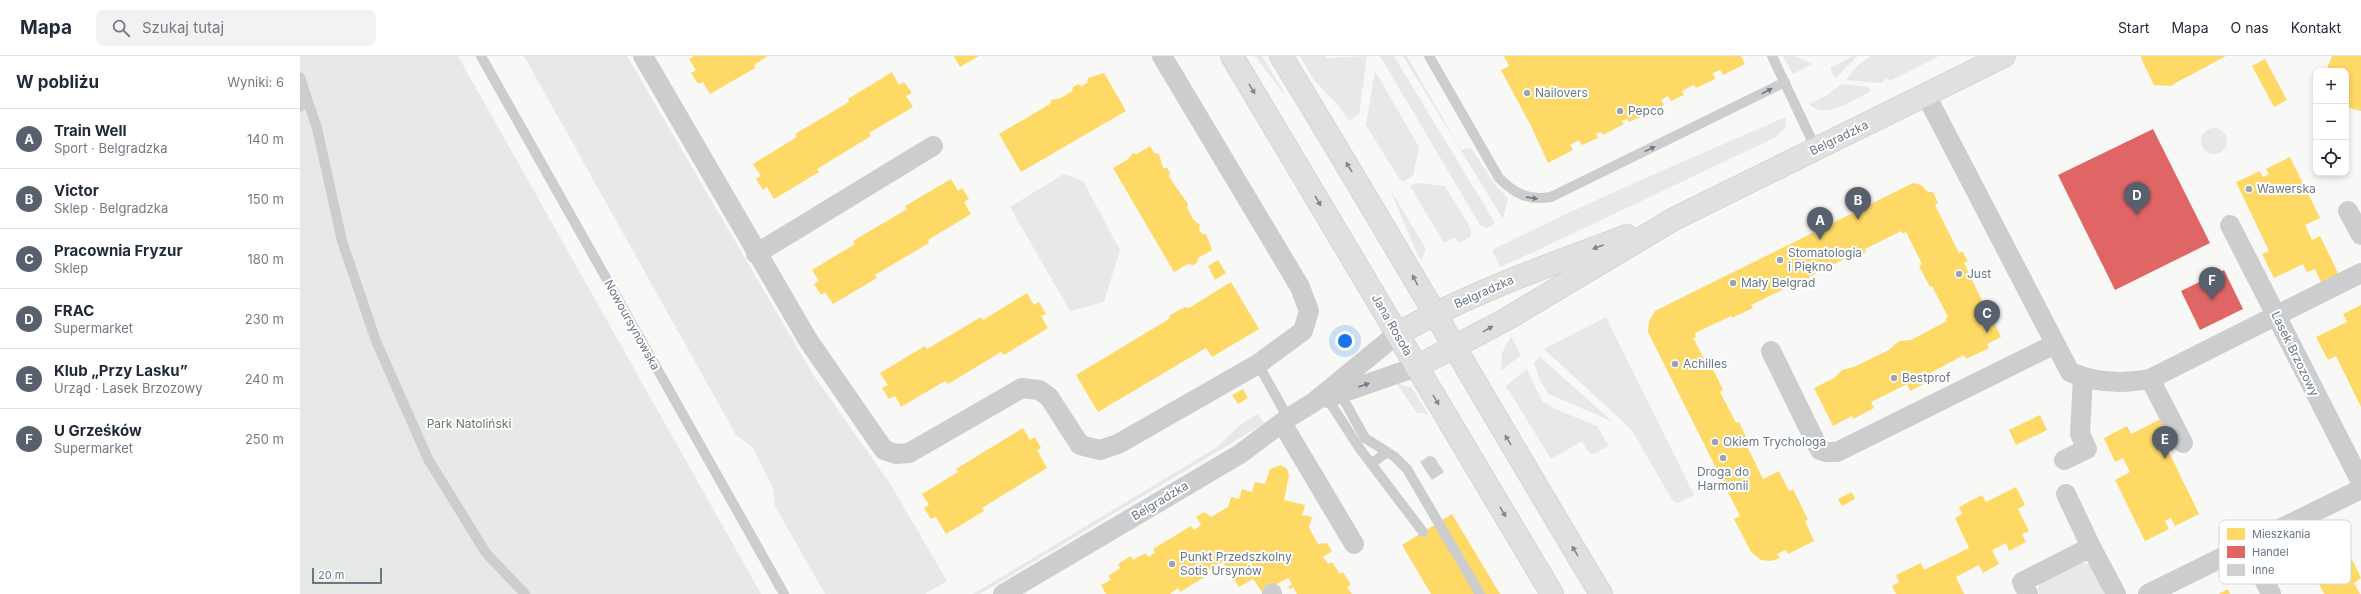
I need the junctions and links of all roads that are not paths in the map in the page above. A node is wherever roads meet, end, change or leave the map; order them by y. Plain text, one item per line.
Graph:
1 (481, 56) edge
2 (643, 56) edge
3 (1162, 56) edge
4 (1232, 56) edge
5 (1281, 56) edge
6 (1429, 56) edge
7 (1772, 56) edge
8 (2004, 56) edge
9 (300, 76) edge
10 (1785, 82) junction
11 (1926, 95) junction
12 (306, 96) junction
13 (300, 107) edge
14 (933, 146) dead end
15 (1816, 149) junction
16 (2348, 211) dead end
17 (1674, 219) junction
18 (2230, 225) dead end
19 (2361, 235) edge
20 (756, 254) junction
21 (2361, 273) edge
22 (1434, 314) junction
23 (2276, 314) junction
24 (1397, 334) junction
25 (2056, 344) junction
26 (1454, 348) junction
27 (1771, 351) dead end
28 (1258, 364) junction
29 (1416, 366) junction
30 (2083, 378) junction
31 (2150, 379) junction
32 (1327, 398) junction
33 (1285, 420) junction
34 (2184, 443) dead end
35 (1387, 452) junction
36 (2355, 456) edge
37 (2064, 460) dead end
38 (1371, 464) junction
39 (2361, 482) edge
40 (2361, 489) edge
41 (2066, 494) dead end
42 (2298, 520) edge
43 (1423, 532) dead end
44 (1354, 544) dead end
45 (2091, 547) junction
46 (2219, 559) edge
47 (2266, 584) edge
48 (525, 594) edge
49 (784, 594) edge
50 (1003, 594) edge
51 (1480, 594) edge
52 (1552, 594) edge
53 (1601, 594) edge
54 (2028, 594) edge
55 (2116, 594) edge
56 (2148, 594) edge
57 (2271, 594) edge

1 - 49 lane, Nowoursynowska
2 - 20 street
3 - 28 street
4 -> 24 street, Jana Rosoła
22 -> 5 street
6 -> 10 lane
7 - 10 lane
8 - 11 street, Belgradzka
9 - 12 lane
10 - 15 lane
11 - 15 street, Belgradzka
11 - 25 street
12 - 13 lane
12 - 48 lane
14 - 20 street
15 - 17 street, Belgradzka
16 - 19 street
17 -> 22 street, Belgradzka
26 -> 17 street, Belgradzka
18 - 23 street, Lasek Brzozowy
20 - 28 street
21 - 23 street
22 - 24 street, Belgradzka
22 - 26 street
23 - 31 street
23 - 36 street, Lasek Brzozowy
24 - 29 street, Jana Rosoła
24 - 32 street, Belgradzka
25 - 27 street
25 - 30 street
26 - 29 street, Belgradzka
53 -> 26 street
28 - 33 lane
32 -> 29 street, Belgradzka
29 -> 52 street, Jana Rosoła
30 - 31 street
30 - 37 street
31 - 34 street
32 - 33 street, Belgradzka
32 - 35 lane
32 - 38 lane
33 - 44 street
33 - 50 street, Belgradzka
35 - 38 lane
35 - 51 lane
36 - 39 street, Lasek Brzozowy
38 - 43 lane
40 - 42 street
41 - 45 street
45 - 54 street
45 - 55 street
46 - 56 street
47 - 57 street

